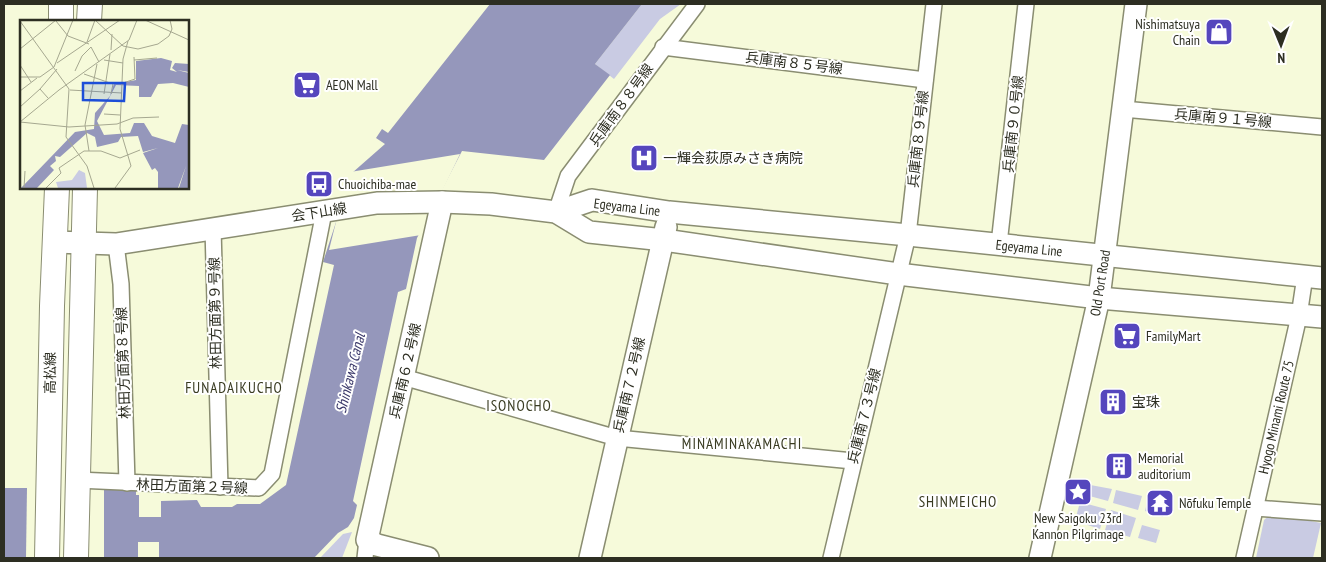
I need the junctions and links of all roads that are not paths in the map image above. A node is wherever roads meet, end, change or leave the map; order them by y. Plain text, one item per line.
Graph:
1 (61, 4) edge
2 (90, 4) edge
3 (697, 4) edge
4 (934, 4) edge
5 (1026, 4) edge
6 (1136, 4) edge
7 (61, 20) edge
8 (89, 20) edge
9 (663, 47) junction
10 (925, 80) junction
11 (1123, 110) junction
12 (1322, 126) edge
13 (57, 189) edge
14 (85, 189) edge
15 (440, 202) junction
16 (332, 211) junction
17 (556, 212) junction
18 (668, 212) junction
19 (213, 228) junction
20 (908, 235) junction
21 (664, 240) junction
22 (54, 242) junction
23 (84, 243) junction
24 (116, 244) junction
25 (999, 244) junction
26 (1105, 256) junction
27 (898, 274) junction
28 (1314, 277) edge
29 (1100, 298) junction
30 (1299, 316) junction
31 (1322, 317) edge
32 (403, 377) junction
33 (617, 438) junction
34 (853, 461) junction
35 (126, 483) junction
36 (77, 484) junction
37 (220, 488) junction
38 (1256, 508) junction
39 (1322, 513) edge
40 (370, 548) edge
41 (47, 558) edge
42 (76, 558) edge
43 (428, 558) edge
44 (590, 558) edge
45 (831, 558) edge
46 (1040, 558) edge
47 (1244, 558) edge

1 - 7 main road
2 - 8 main road
3 - 9 street, 兵庫南８８号線
4 - 10 street, 兵庫南８９号線
5 - 25 street, 兵庫南９０号線
6 - 11 street, Old Port Road
9 - 10 street, 兵庫南８５号線
9 - 17 street, 兵庫南８８号線
10 - 20 street, 兵庫南８９号線
11 - 12 street, 兵庫南９１号線
11 - 26 street, Old Port Road
13 - 22 main road, 高松線
14 - 23 main road
15 - 16 street, 会下山線
15 - 17 street, 会下山線
15 - 32 street, 兵庫南６２号線
16 - 19 street, 会下山線
16 - 37 street, 林田方面第２号線
17 - 18 street, Egeyama Line
17 - 21 street, Egeyama Line
18 - 20 street, Egeyama Line
18 - 21 street, 兵庫南７２号線
19 - 24 street, 会下山線
19 - 37 street, 林田方面第９号線
20 - 25 street, Egeyama Line
20 - 27 street, 兵庫南８９号線
21 - 27 street, Egeyama Line
21 - 33 street, 兵庫南７２号線
22 - 23 street, 会下山線
22 - 41 main road, 高松線
23 - 24 street, 会下山線
23 - 36 main road
24 - 35 street, 林田方面第８号線
25 - 26 street, Egeyama Line
26 - 28 street, Egeyama Line
26 - 29 street, Old Port Road
27 - 29 street, Egeyama Line
27 - 34 street, 兵庫南７３号線
28 - 30 street, Hyogo Minami Route 75
29 - 30 street, Egeyama Line
29 - 46 street, Old Port Road
30 - 31 street, Egeyama Line
30 - 38 street, Hyogo Minami Route 75
32 - 33 street
32 - 40 street, 兵庫南６２号線
33 - 34 street
33 - 44 street, 兵庫南７２号線
34 - 45 street, 兵庫南７３号線
35 - 36 street, 林田方面第２号線
35 - 37 street, 林田方面第２号線
36 - 42 main road
38 - 39 street
38 - 47 street, Hyogo Minami Route 75
40 - 43 street

